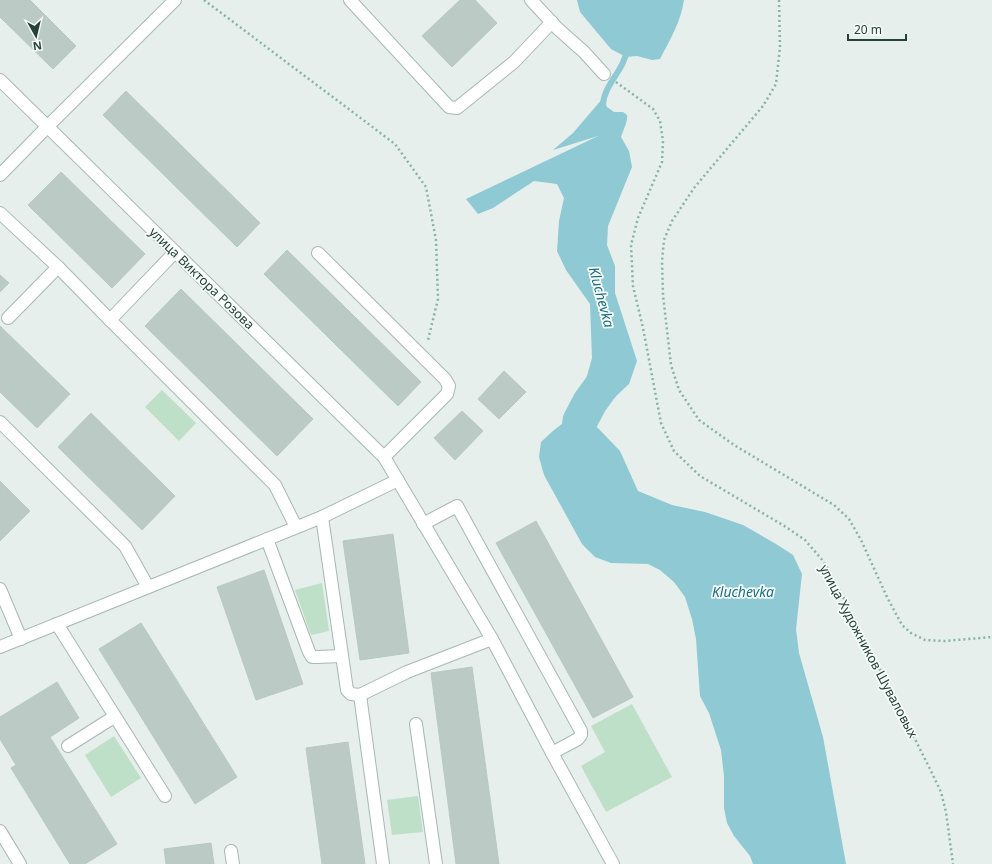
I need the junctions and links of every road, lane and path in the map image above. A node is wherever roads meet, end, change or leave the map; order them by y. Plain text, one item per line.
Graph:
1 (175, 0) edge
2 (204, 0) edge
3 (350, 0) edge
4 (531, 0) edge
5 (779, 0) edge
6 (552, 22) junction
7 (604, 74) joint
8 (0, 80) edge
9 (48, 126) junction
10 (0, 176) edge
11 (0, 213) edge
12 (175, 252) junction
13 (318, 253) dead end
14 (58, 267) junction
15 (8, 318) dead end
16 (110, 320) junction
17 (424, 358) junction
18 (0, 422) edge
19 (384, 457) junction
20 (398, 480) junction
21 (322, 517) junction
22 (423, 524) junction
23 (296, 527) junction
24 (267, 539) junction
25 (148, 587) junction
26 (0, 589) edge
27 (57, 624) junction
28 (992, 637) edge
29 (21, 639) junction
30 (492, 640) junction
31 (0, 647) edge
32 (342, 656) junction
33 (360, 695) junction
34 (114, 717) junction
35 (416, 724) dead end
36 (68, 746) dead end
37 (552, 753) junction
38 (165, 796) dead end
39 (0, 831) edge
40 (231, 851) dead end
41 (20, 864) edge
42 (233, 864) edge
43 (383, 864) edge
44 (436, 864) edge
45 (613, 864) edge
46 (953, 864) edge

1 - 9 street
2 - 17 path
3 - 6 street
4 - 6 street
5 - 28 path
6 - 7 street
7 - 46 path, улица Художников Шуваловых
8 - 9 street, улица Виктора Розова
9 - 10 street
9 - 12 street, улица Виктора Розова
11 - 14 street
12 - 16 street
12 - 19 street, улица Виктора Розова
13 - 17 street
14 - 15 street
14 - 16 street
16 - 23 street
17 - 19 street
18 - 25 street
19 - 20 street, улица Виктора Розова
20 - 21 street
20 - 22 street, улица Виктора Розова
21 - 23 street
21 - 32 street
22 - 30 street, улица Виктора Розова
22 - 37 street
23 - 24 street
24 - 25 street
24 - 32 street
25 - 27 street
26 - 29 street
27 - 29 street
27 - 34 street
29 - 31 street
30 - 33 street
30 - 37 street, улица Виктора Розова
32 - 33 street
33 - 43 street
34 - 36 street
34 - 38 street
35 - 44 street
37 - 45 street, улица Виктора Розова
39 - 41 street
40 - 42 street

